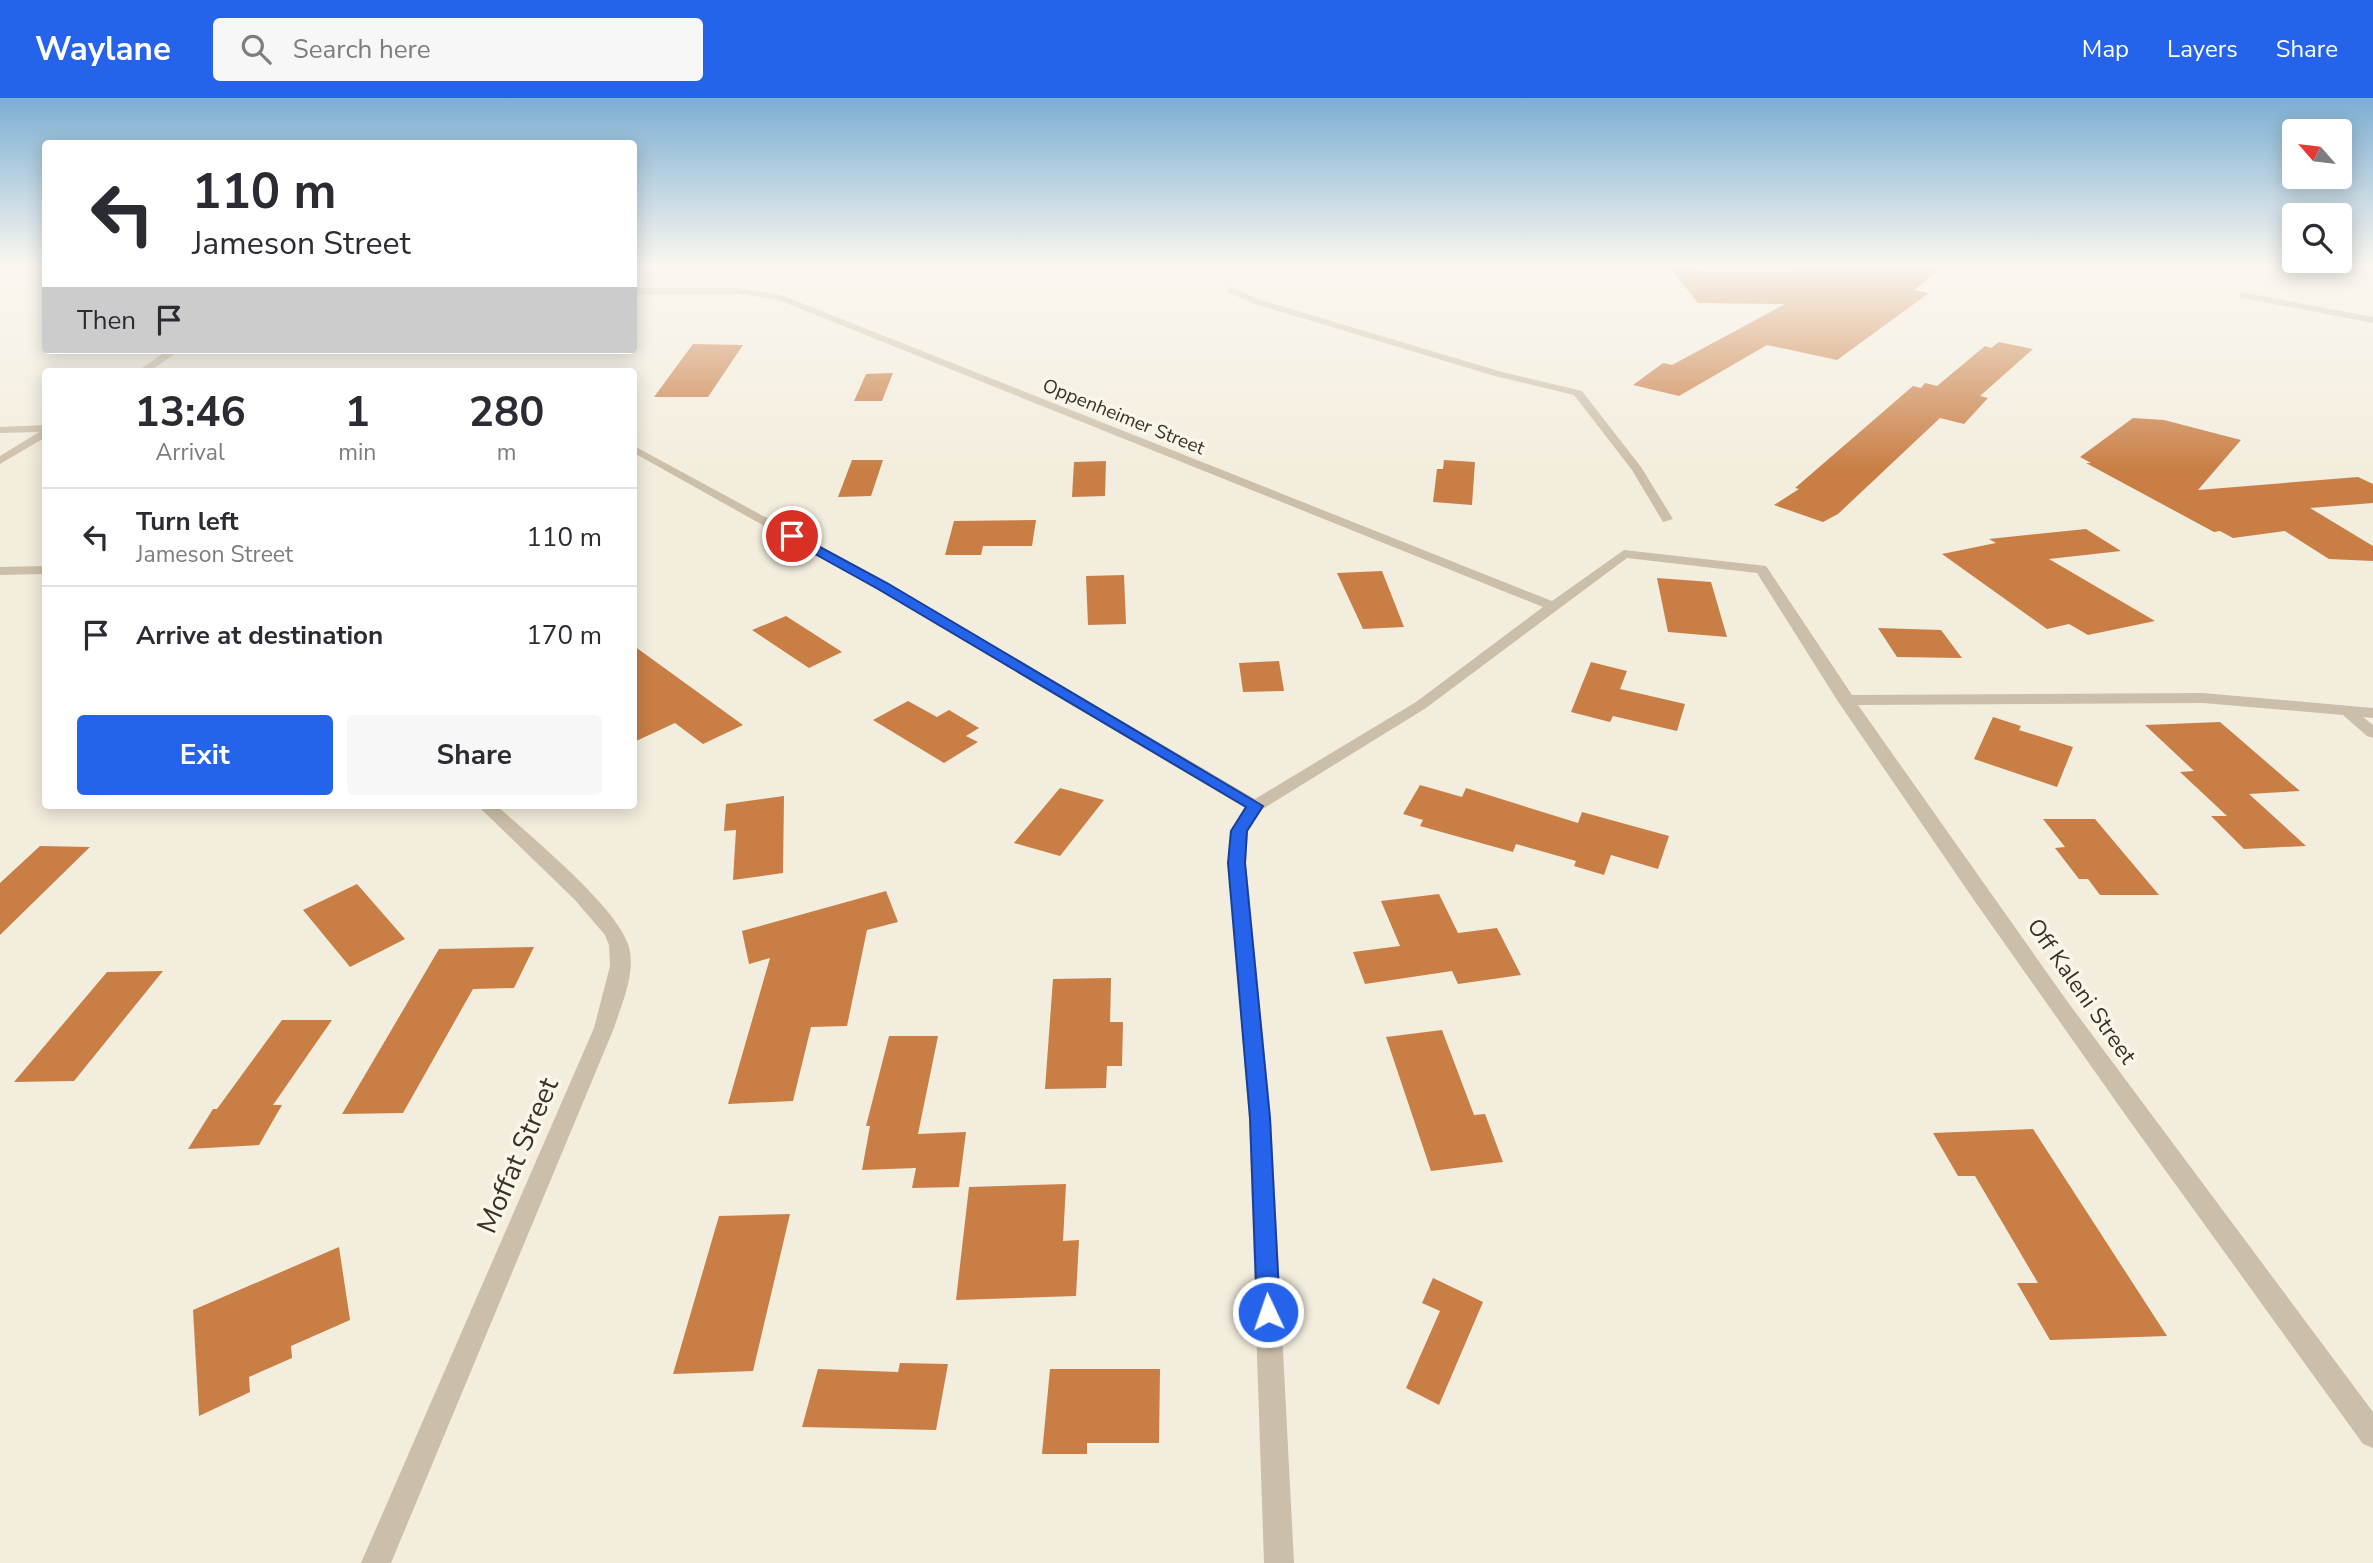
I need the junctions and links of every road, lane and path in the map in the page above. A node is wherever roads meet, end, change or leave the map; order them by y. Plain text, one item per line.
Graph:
1 (869, 333) edge
2 (1363, 333) edge
3 (170, 354) edge
4 (148, 368) edge
5 (0, 430) edge
6 (42, 430) edge
7 (42, 433) edge
8 (637, 451) edge
9 (0, 461) edge
10 (1667, 519) dead end
11 (42, 570) edge
12 (0, 571) edge
13 (1552, 606) junction
14 (1845, 700) junction
15 (2350, 713) junction
16 (2373, 713) edge
17 (2373, 733) edge
18 (1255, 806) junction
19 (490, 809) edge
20 (2373, 1434) edge
21 (376, 1563) edge
22 (1279, 1563) edge

1 - 13 street, Oppenheimer Street
2 - 10 street
3 - 4 street
5 - 6 street
7 - 9 street
8 - 18 street
11 - 12 street
13 - 14 street, Off Kaleni Street
13 - 18 street
14 - 15 street
14 - 20 street, Off Kaleni Street
15 - 16 street
15 - 17 street
18 - 22 street
19 - 21 street, Moffat Street

